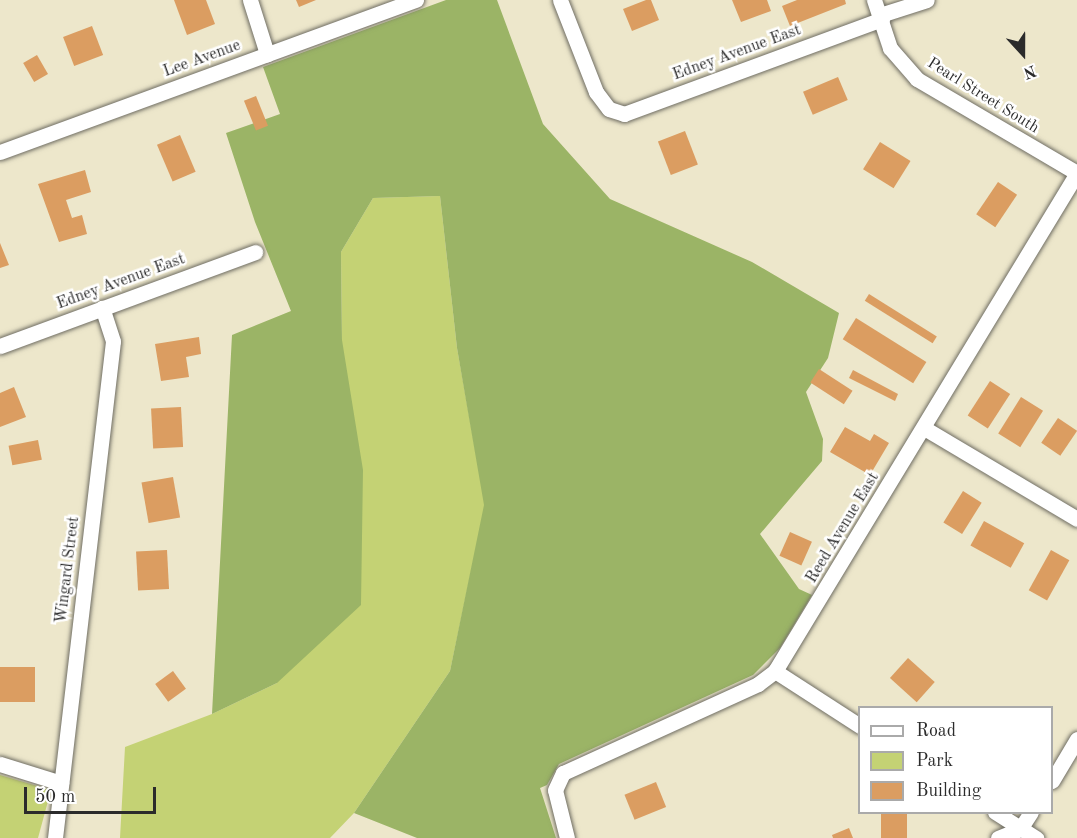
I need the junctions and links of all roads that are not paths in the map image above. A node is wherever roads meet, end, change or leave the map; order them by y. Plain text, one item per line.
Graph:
1 (250, 0) edge
2 (416, 0) edge
3 (560, 0) edge
4 (874, 0) edge
5 (927, 0) edge
6 (881, 17) junction
7 (267, 54) junction
8 (0, 152) edge
9 (1077, 173) edge
10 (255, 252) dead end
11 (102, 308) junction
12 (0, 346) edge
13 (924, 428) junction
14 (1077, 519) edge
15 (775, 671) junction
16 (858, 725) edge
17 (1077, 739) edge
18 (0, 764) edge
19 (1053, 779) edge
20 (61, 783) junction
21 (997, 814) edge
22 (1030, 814) edge
23 (1020, 828) junction
24 (55, 838) edge
25 (567, 838) edge
26 (998, 838) edge
27 (1036, 838) edge

1 - 7 street
2 - 7 street, Lee Avenue
3 - 6 street, Edney Avenue East
4 - 6 street, Pearl Street South
5 - 6 street, Edney Avenue East
6 - 9 street, Pearl Street South
7 - 8 street, Lee Avenue
9 - 13 street, Reed Avenue East
10 - 11 street, Edney Avenue East
11 - 12 street, Edney Avenue East
11 - 20 street, Wingard Street
13 - 14 street
13 - 15 street, Reed Avenue East
15 - 16 street
15 - 25 street, Reed Avenue East
17 - 19 street
18 - 20 street
20 - 24 street, Wingard Street
21 - 23 street
22 - 23 street
23 - 26 street
23 - 27 street

